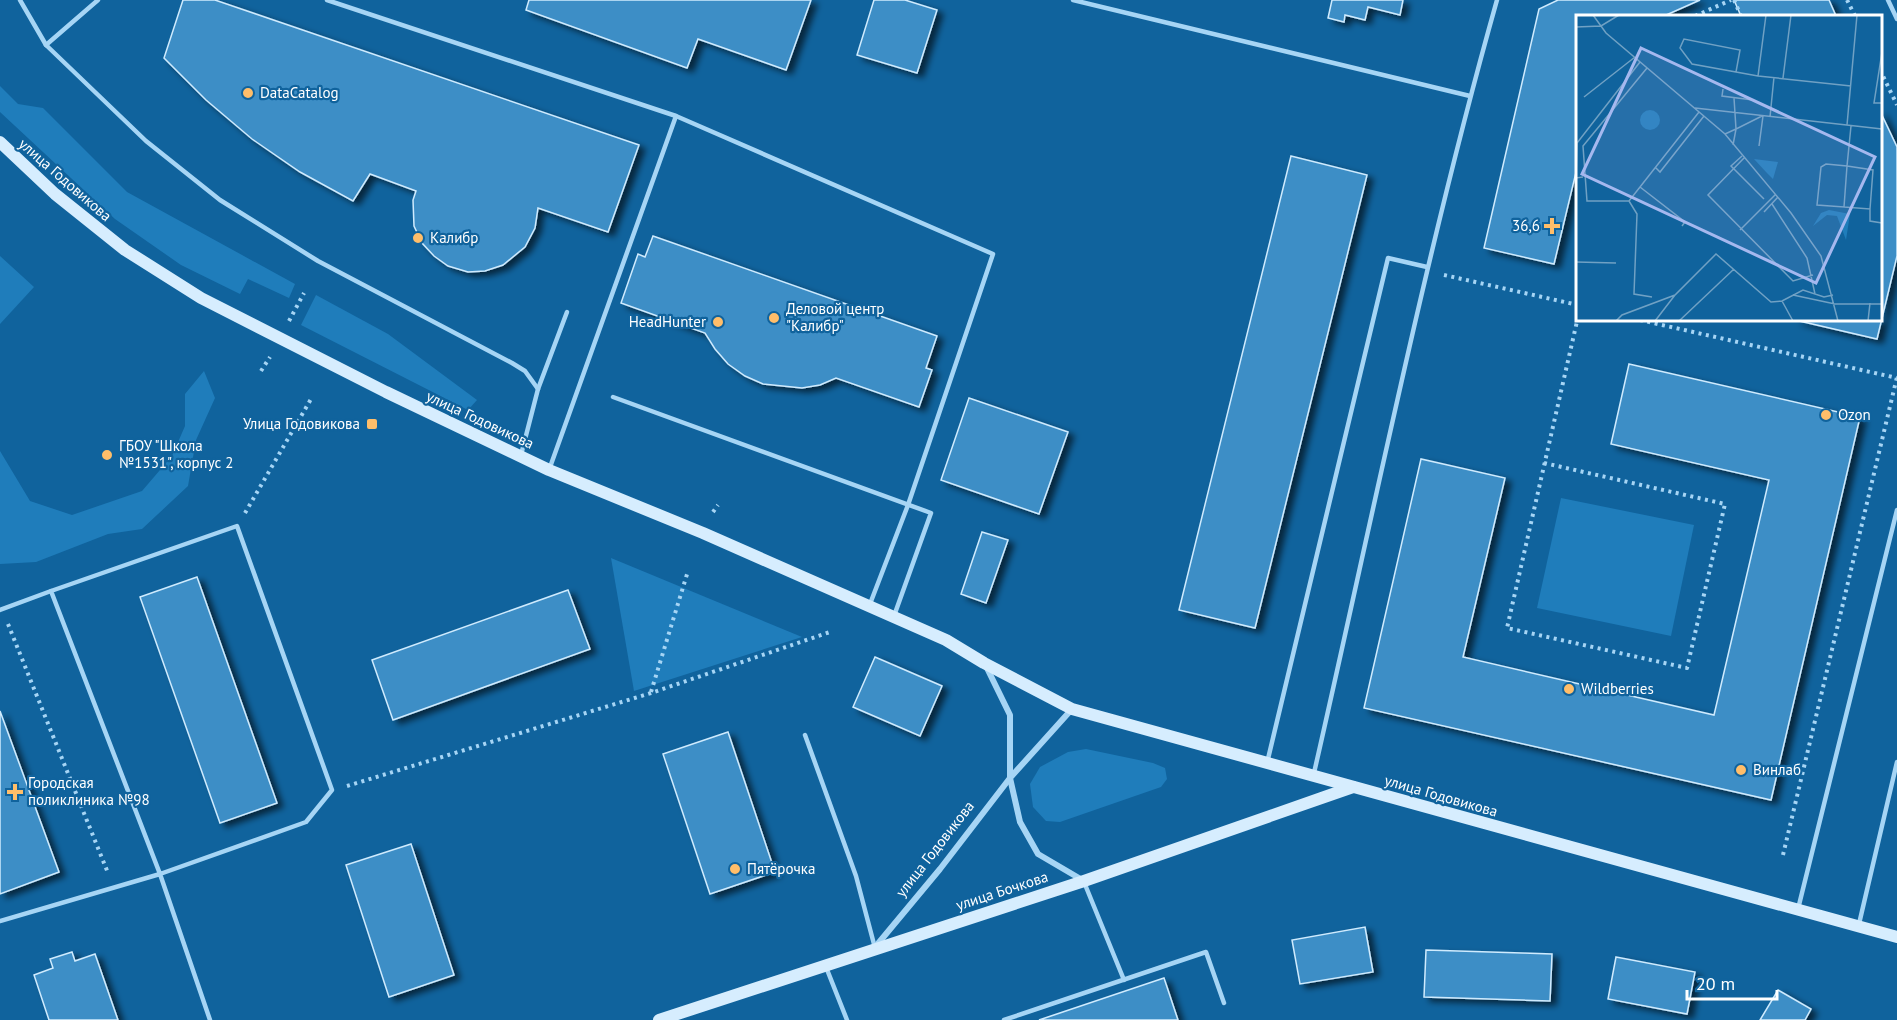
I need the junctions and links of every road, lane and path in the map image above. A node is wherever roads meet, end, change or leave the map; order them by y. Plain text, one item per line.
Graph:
1 (20, 0) edge
2 (98, 0) edge
3 (327, 0) edge
4 (1073, 0) edge
5 (1497, 0) edge
6 (1732, 0) edge
7 (1847, 0) edge
8 (1888, 0) edge
9 (1697, 15) edge
10 (1741, 15) edge
11 (1854, 15) edge
12 (1897, 19) edge
13 (46, 45) junction
14 (1882, 72) edge
15 (1470, 96) junction
16 (1897, 105) edge
17 (676, 116) junction
18 (0, 142) edge
19 (1427, 267) junction
20 (1576, 305) edge
21 (567, 312) dead end
22 (1577, 321) edge
23 (1644, 321) edge
24 (1897, 378) edge
25 (538, 389) junction
26 (613, 397) dead end
27 (312, 399) dead end
28 (520, 456) junction
29 (1544, 463) junction
30 (549, 470) junction
31 (718, 505) dead end
32 (908, 505) junction
33 (1897, 510) edge
34 (712, 512) dead end
35 (237, 526) junction
36 (688, 571) dead end
37 (51, 591) junction
38 (870, 607) junction
39 (1, 610) edge
40 (894, 618) junction
41 (830, 632) dead end
42 (984, 663) junction
43 (651, 693) junction
44 (1072, 709) junction
45 (805, 735) dead end
46 (1897, 762) edge
47 (1267, 763) junction
48 (1313, 776) junction
49 (1010, 777) junction
50 (1353, 787) junction
51 (332, 790) junction
52 (1784, 855) dead end
53 (160, 874) junction
54 (1084, 881) junction
55 (113, 888) junction
56 (1798, 910) junction
57 (0, 921) edge
58 (1858, 927) junction
59 (1897, 938) edge
60 (875, 948) junction
61 (825, 964) junction
62 (1124, 980) junction
63 (1224, 1003) dead end
64 (210, 1020) edge
65 (660, 1020) edge
66 (847, 1020) edge
67 (1004, 1020) edge

1 - 13 lane
2 - 13 lane
3 - 17 lane
4 - 15 lane
5 - 15 lane
6 - 9 path
6 - 10 path
7 - 11 path
8 - 12 lane
13 - 25 lane
14 - 16 path
15 - 19 lane
17 - 30 lane
17 - 32 lane
18 - 28 street, улица Годовикова
19 - 20 path
19 - 47 lane
19 - 48 lane
21 - 25 lane
22 - 29 path
23 - 24 path
24 - 52 path
25 - 28 lane
26 - 32 lane
27 - 35 path
28 - 30 street, улица Годовикова
29 - 29 path
30 - 38 street, улица Годовикова
31 - 34 path
32 - 38 lane
32 - 40 lane
33 - 56 lane
35 - 37 lane
35 - 51 lane
36 - 43 path
37 - 39 lane
37 - 53 lane
38 - 40 street, улица Годовикова
39 - 55 path
40 - 42 street, улица Годовикова
41 - 43 path
42 - 44 street, улица Годовикова
42 - 49 street
43 - 51 path
44 - 47 street, улица Годовикова
44 - 49 street, улица Годовикова
45 - 60 lane
46 - 58 lane
47 - 48 street, улица Годовикова
48 - 50 street, улица Годовикова
49 - 54 street
49 - 60 street, улица Годовикова
50 - 54 street, улица Бочкова
50 - 56 street, улица Годовикова
51 - 53 lane
53 - 55 lane
53 - 64 lane
54 - 60 street, улица Бочкова
54 - 62 lane
55 - 57 lane
56 - 58 street, улица Годовикова
58 - 59 street, улица Годовикова
60 - 61 street, улица Бочкова
61 - 65 street, улица Бочкова
61 - 66 lane
62 - 63 lane
62 - 67 lane

